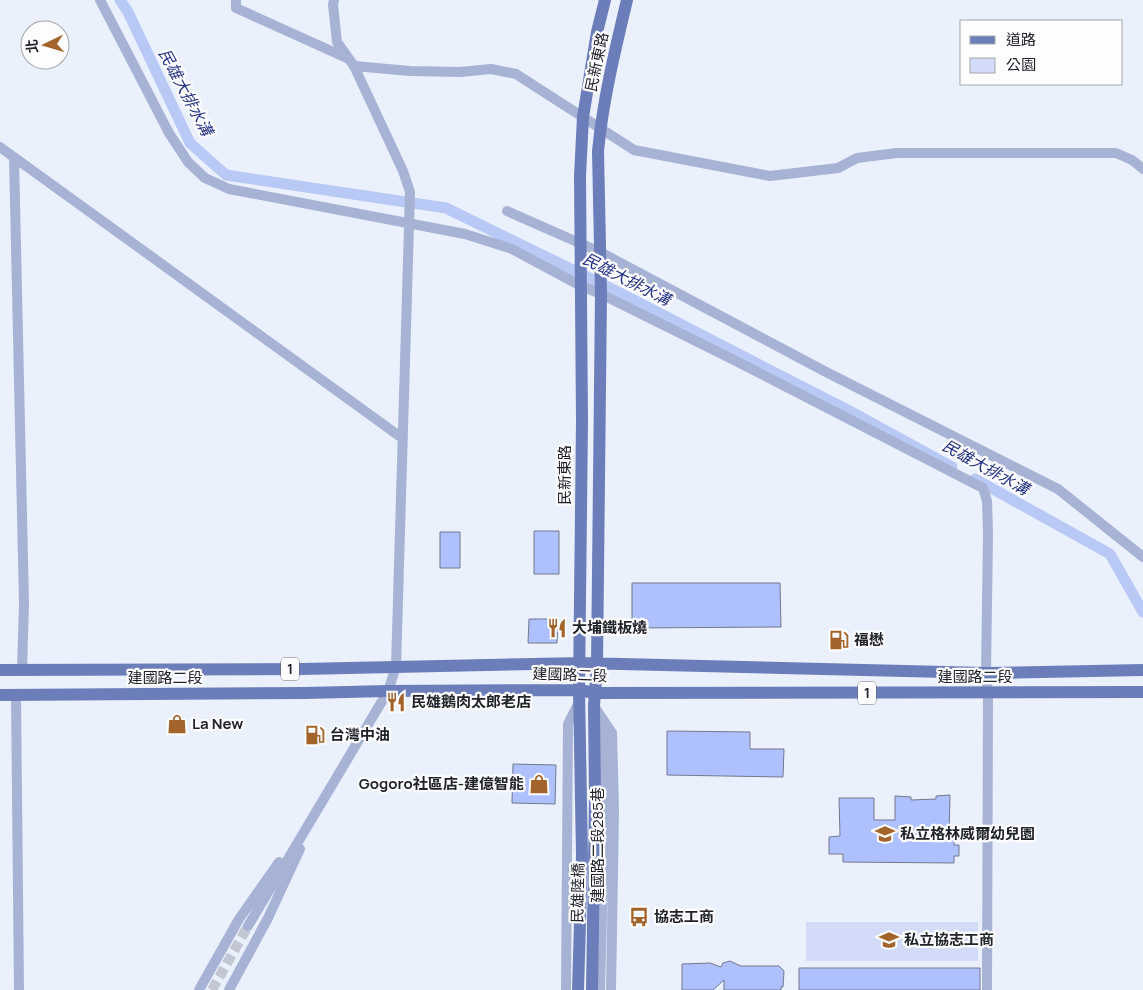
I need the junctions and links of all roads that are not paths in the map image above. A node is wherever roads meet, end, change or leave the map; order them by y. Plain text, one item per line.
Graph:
1 (100, 0) edge
2 (236, 0) edge
3 (334, 0) edge
4 (605, 0) edge
5 (627, 0) edge
6 (352, 63) junction
7 (583, 117) junction
8 (600, 130) junction
9 (0, 147) edge
10 (14, 157) junction
11 (1143, 168) edge
12 (508, 211) dead end
13 (408, 224) junction
14 (580, 243) junction
15 (600, 252) junction
16 (581, 286) junction
17 (601, 294) junction
18 (402, 438) junction
19 (1143, 557) edge
20 (581, 663) junction
21 (597, 664) junction
22 (396, 667) junction
23 (0, 670) edge
24 (22, 670) junction
25 (1140, 670) edge
26 (986, 673) junction
27 (388, 690) junction
28 (1141, 692) edge
29 (595, 693) junction
30 (988, 694) junction
31 (0, 695) edge
32 (16, 695) junction
33 (579, 696) junction
34 (594, 706) junction
35 (324, 798) junction
36 (578, 798) junction
37 (600, 798) junction
38 (248, 926) tunnel mouth
39 (19, 990) edge
40 (199, 990) edge
41 (229, 990) edge
42 (566, 990) edge
43 (571, 990) edge
44 (578, 990) edge
45 (592, 990) edge
46 (600, 990) edge
47 (612, 990) edge
48 (987, 990) edge

1 - 13 street
2 - 6 street
3 - 6 street
4 - 7 main road, 民新東路
5 - 8 main road, 民新東路
6 - 7 street
6 - 13 street
7 - 8 street
7 - 14 main road, 民新東路
8 - 11 street
8 - 15 main road, 民新東路
9 - 10 street
10 - 18 street
10 - 24 street
12 - 14 street
13 - 16 street
13 - 18 street
14 - 15 street
14 - 16 main road, 民新東路
15 - 17 main road, 民新東路
15 - 19 street
16 - 17 street
16 - 20 main road, 民新東路
17 - 21 main road
17 - 26 street
18 - 22 street
20 - 21 main road, 建國路二段 / 1
20 - 22 main road, 建國路二段 / 1
20 - 33 main road, 民新東路
21 - 26 main road, 建國路二段 / 1
21 - 29 main road
22 - 24 main road, 建國路二段 / 1
22 - 27 street
23 - 24 main road, 建國路二段 / 1
25 - 26 main road, 建國路二段 / 1
26 - 30 street
27 - 32 main road, 建國路二段 / 1
27 - 33 main road, 建國路二段 / 1
27 - 35 street
28 - 30 main road, 建國路二段 / 1
29 - 30 main road, 建國路二段 / 1
29 - 33 main road, 建國路二段 / 1
29 - 34 main road
30 - 48 street
31 - 32 main road, 建國路二段 / 1
32 - 39 street
33 - 36 main road, 民新東路
33 - 42 street
34 - 37 main road
34 - 47 street, 建國路二段285巷
35 - 38 street
35 - 40 street
35 - 41 street
36 - 43 street, 民雄陸橋
36 - 44 main road, 民雄陸橋
37 - 45 main road, 民雄陸橋
37 - 46 street, 民雄陸橋

